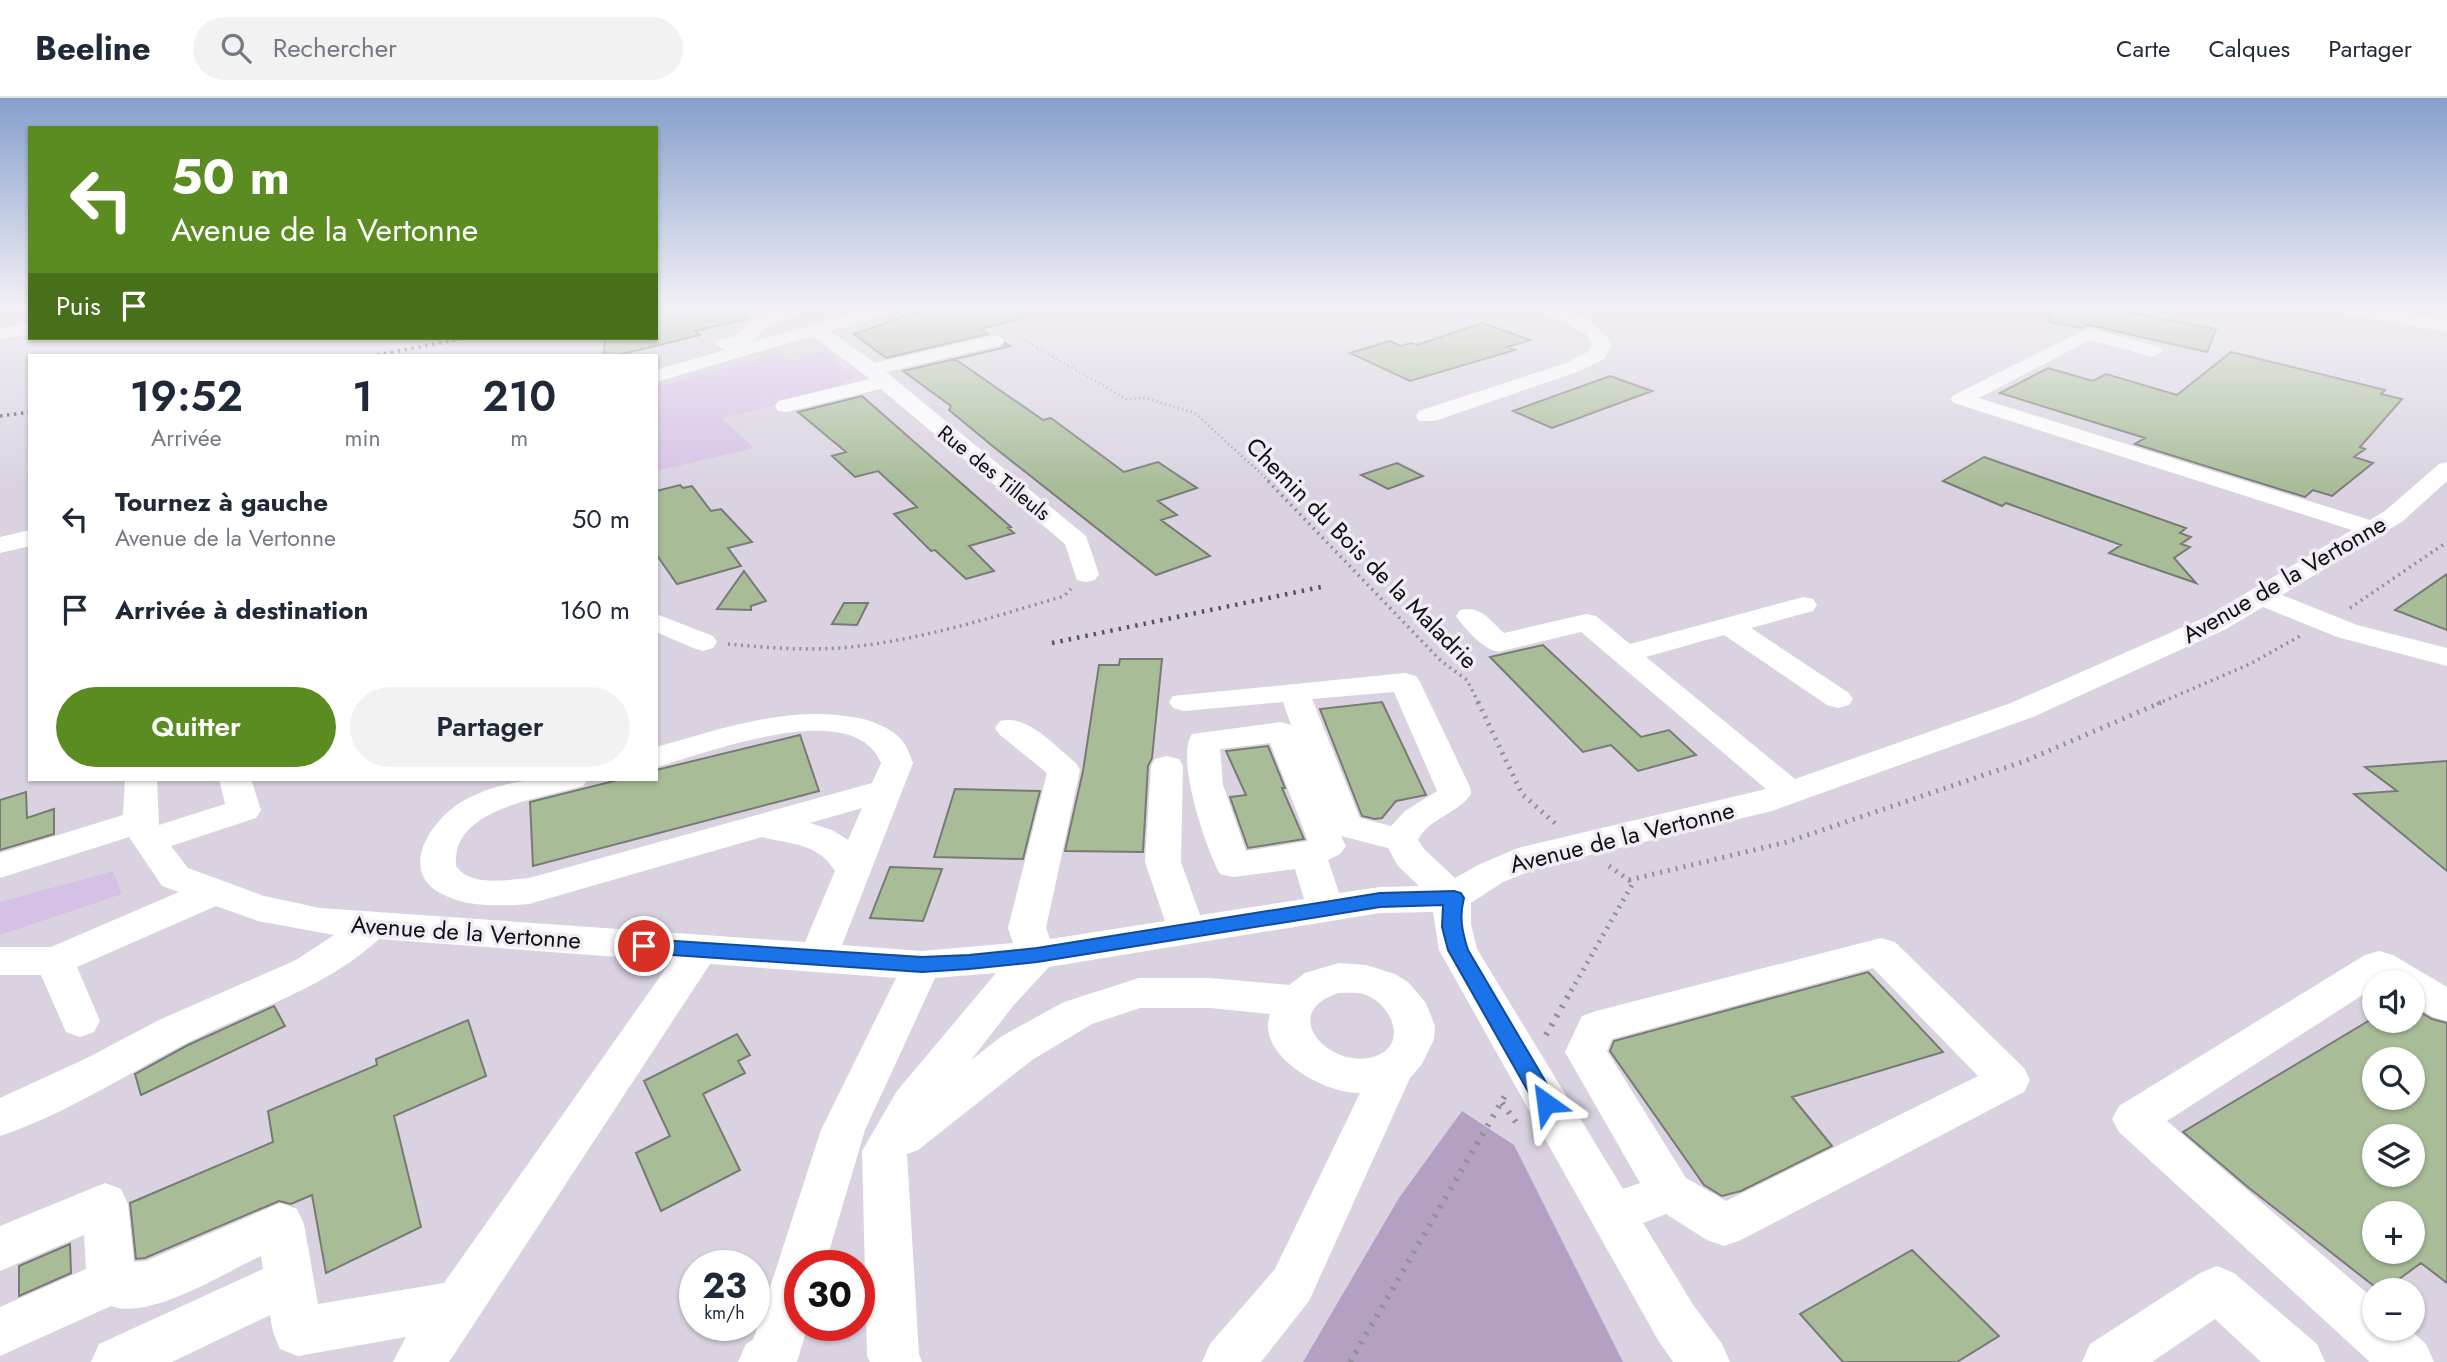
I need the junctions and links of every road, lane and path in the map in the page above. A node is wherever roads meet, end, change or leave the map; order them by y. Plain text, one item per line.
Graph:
1 (676, 369) edge
2 (868, 369) edge
3 (895, 369) edge
4 (1075, 369) edge
5 (1567, 369) edge
6 (2020, 369) edge
7 (658, 375) edge
8 (877, 376) junction
9 (786, 406) dead end
10 (1427, 416) dead end
11 (2447, 469) edge
12 (2372, 529) junction
13 (28, 538) edge
14 (2447, 542) edge
15 (0, 545) edge
16 (1086, 574) joint
17 (2261, 596) junction
18 (1803, 605) dead end
19 (1470, 616) dead end
20 (658, 623) edge
21 (2324, 623) junction
22 (1729, 626) junction
23 (703, 642) joint
24 (1625, 654) junction
25 (2447, 657) edge
26 (1294, 692) junction
27 (1838, 699) dead end
28 (1184, 702) dead end
29 (1011, 728) dead end
30 (658, 756) edge
31 (1167, 766) dead end
32 (141, 781) edge
33 (237, 781) edge
34 (563, 781) edge
35 (886, 790) junction
36 (1790, 792) junction
37 (753, 828) junction
38 (144, 832) junction
39 (1401, 840) junction
40 (1583, 847) junction
41 (1309, 855) junction
42 (0, 866) edge
43 (853, 871) junction
44 (1628, 880) dead end
45 (212, 893) junction
46 (1454, 898) junction
47 (1326, 909) junction
48 (371, 923) junction
49 (1187, 931) junction
50 (699, 950) junction
51 (1037, 955) junction
52 (818, 958) junction
53 (0, 961) edge
54 (55, 961) junction
55 (922, 965) junction
56 (2371, 970) edge
57 (2387, 970) edge
58 (2362, 976) edge
59 (2425, 993) edge
60 (1296, 1001) junction
61 (2447, 1006) edge
62 (80, 1021) dead end
63 (1394, 1068) junction
64 (0, 1118) edge
65 (884, 1151) junction
66 (1670, 1192) junction
67 (1614, 1213) junction
68 (0, 1249) edge
69 (805, 1250) edge
70 (111, 1282) junction
71 (290, 1282) junction
72 (458, 1304) junction
73 (784, 1320) edge
74 (0, 1332) edge
75 (117, 1362) edge
76 (419, 1362) edge
77 (764, 1362) edge
78 (897, 1362) edge
79 (1228, 1362) edge
80 (1704, 1362) edge
81 (2108, 1362) edge
82 (2299, 1362) edge
83 (2408, 1362) edge

1 - 7 street
2 - 8 street, Rue des Tilleuls
3 - 8 street
4 - 40 path, Chemin du Bois de la Maladrie
5 - 10 street
6 - 12 street
8 - 9 street
8 - 16 street, Rue des Tilleuls
11 - 12 street, Avenue de la Vertonne
12 - 17 street, Avenue de la Vertonne
13 - 15 street
14 - 21 path
16 - 23 path
17 - 21 street
17 - 36 street, Avenue de la Vertonne
18 - 22 street
19 - 24 street
20 - 23 street
21 - 25 street
21 - 44 path
22 - 24 street
22 - 27 street
24 - 36 street
26 - 28 street
26 - 39 street
26 - 39 street
29 - 51 street
30 - 35 street
31 - 49 street
32 - 38 street
33 - 38 street
34 - 37 street
35 - 37 street
35 - 43 street
36 - 40 street, Avenue de la Vertonne
37 - 43 street
38 - 42 street
38 - 45 street, Avenue de la Vertonne
39 - 46 street
40 - 46 street, Avenue de la Vertonne
41 - 41 street
41 - 47 street
43 - 52 street
45 - 48 street, Avenue de la Vertonne
45 - 54 street
46 - 47 street, Avenue de la Vertonne
46 - 67 street
47 - 49 street, Avenue de la Vertonne
48 - 50 street, Avenue de la Vertonne
48 - 64 street
49 - 51 street, Avenue de la Vertonne
50 - 52 street, Avenue de la Vertonne
50 - 72 street
51 - 55 street, Avenue de la Vertonne
51 - 65 street
52 - 55 street, Avenue de la Vertonne
53 - 54 street
54 - 62 street
55 - 69 street
56 - 57 street
58 - 83 street
59 - 61 street
60 - 63 street
60 - 63 street
60 - 65 street
63 - 79 street
65 - 78 street
66 - 66 street
66 - 67 street
67 - 80 street
68 - 70 street
70 - 71 street
70 - 74 street
71 - 72 street
71 - 75 street
72 - 76 street
73 - 77 street
81 - 82 street

